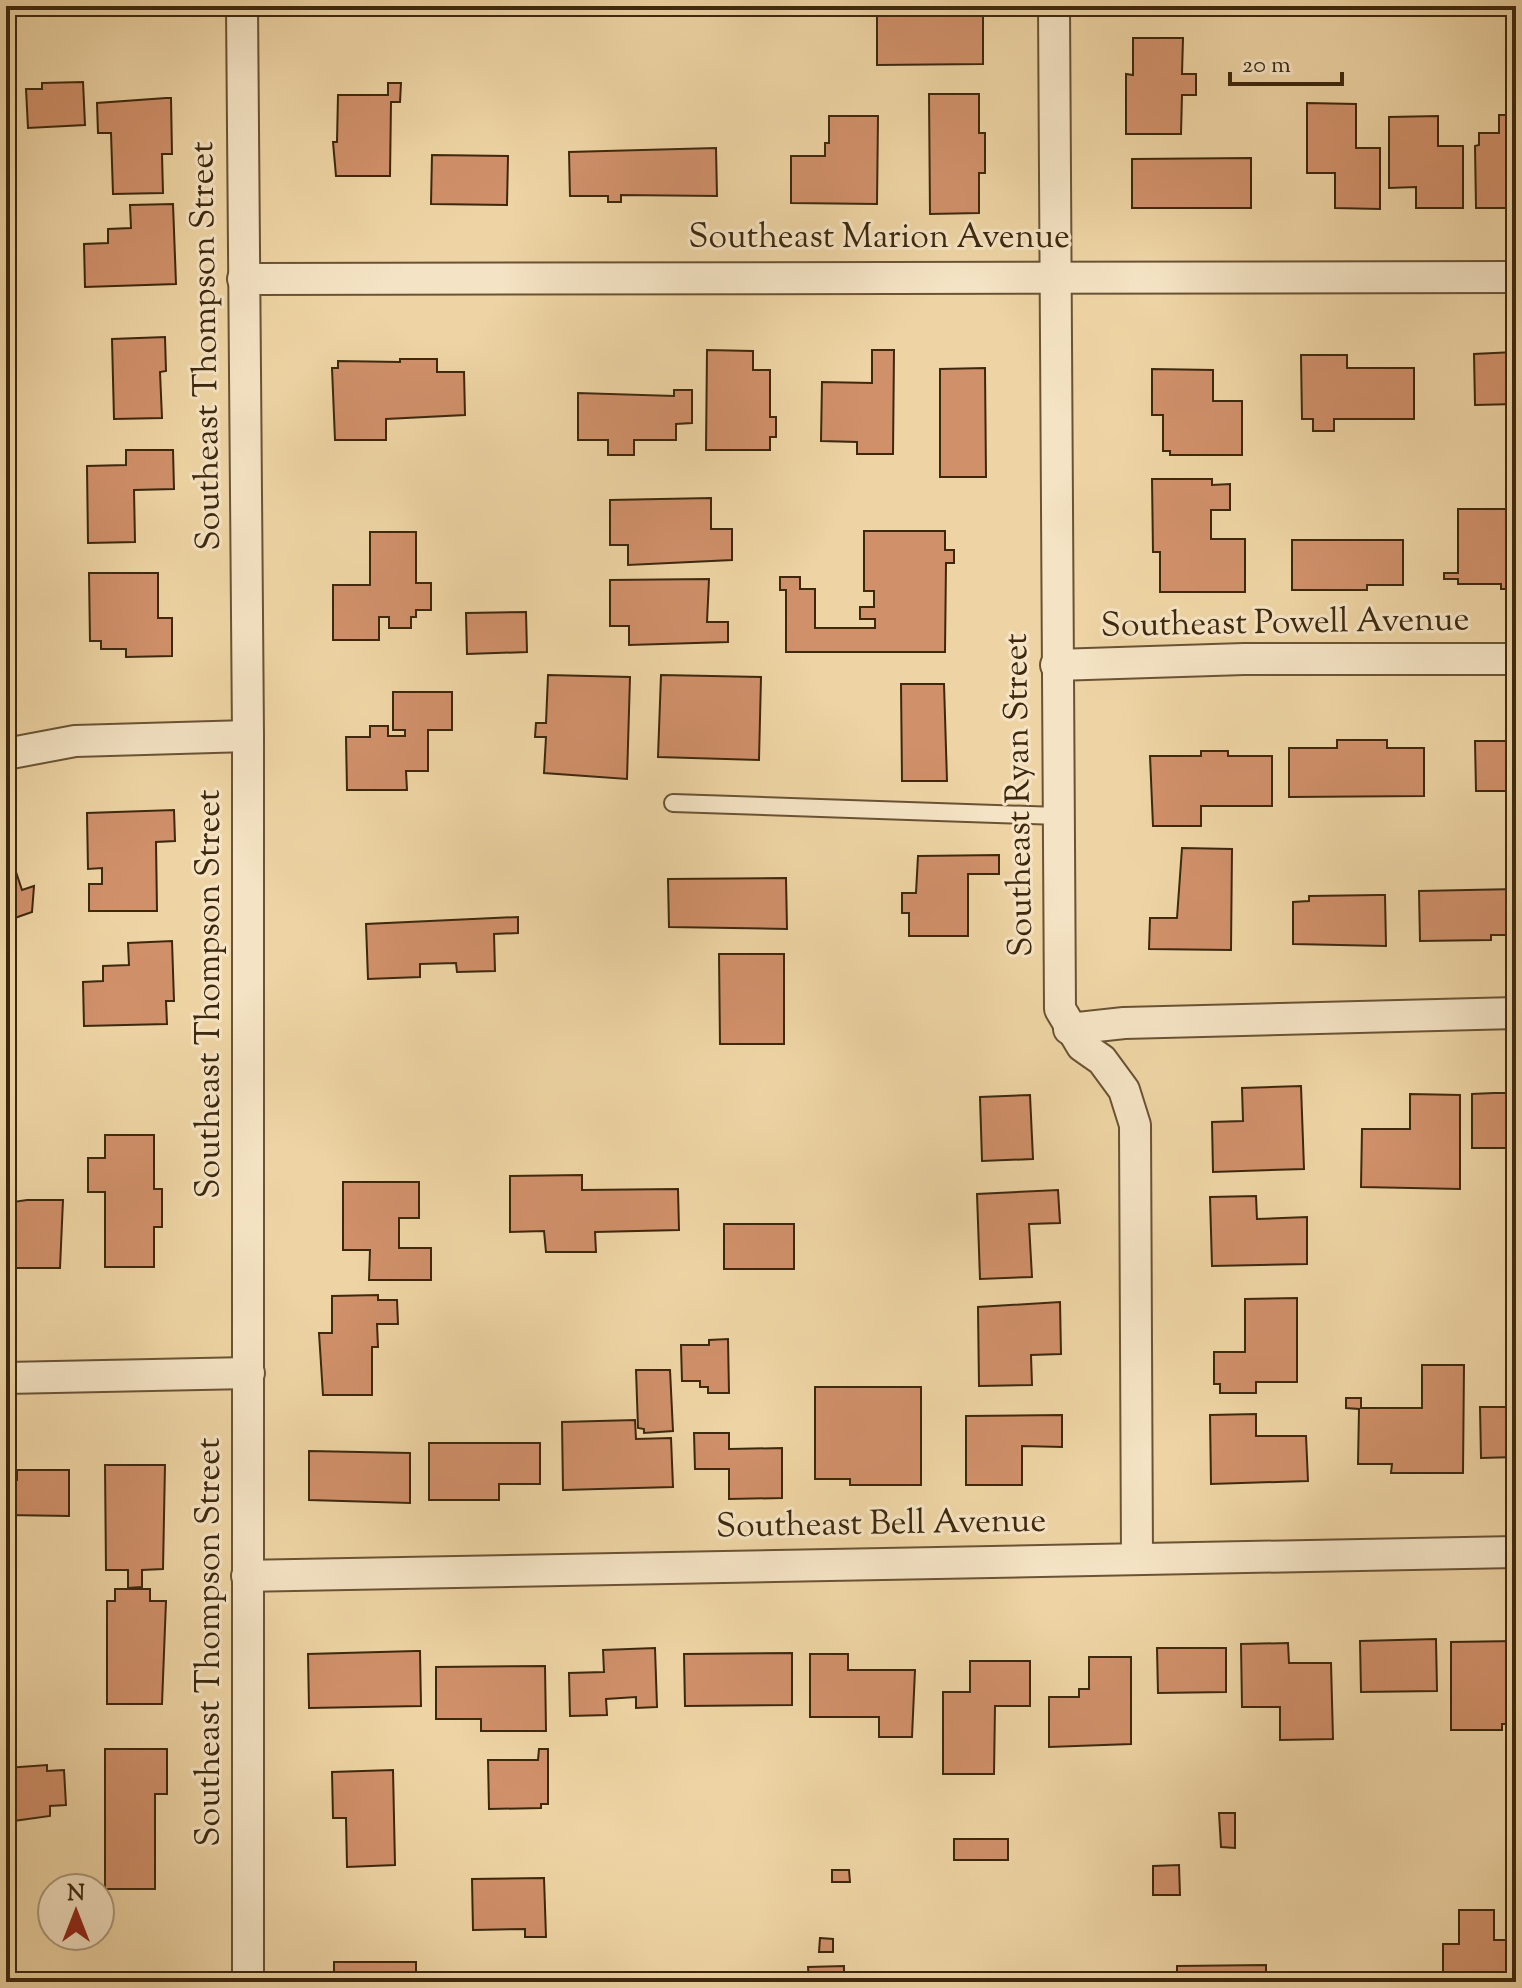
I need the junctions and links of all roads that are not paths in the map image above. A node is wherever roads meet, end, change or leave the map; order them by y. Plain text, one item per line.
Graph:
1 (242, 6) edge
2 (1054, 6) edge
3 (1054, 275) junction
4 (1516, 277) edge
5 (243, 279) junction
6 (1516, 659) edge
7 (1056, 665) junction
8 (248, 736) junction
9 (6, 754) edge
10 (673, 803) dead end
11 (1058, 816) junction
12 (1516, 1013) edge
13 (1069, 1029) junction
14 (249, 1373) junction
15 (6, 1378) edge
16 (1516, 1552) edge
17 (1137, 1558) junction
18 (247, 1576) junction
19 (248, 1982) edge

1 - 5 street, Southeast Thompson Street
2 - 3 street, Southeast Ryan Street
3 - 4 street, Southeast Marion Avenue
3 - 5 street, Southeast Marion Avenue
3 - 7 street, Southeast Ryan Street
5 - 8 street, Southeast Thompson Street
6 - 7 street, Southeast Powell Avenue
7 - 11 street, Southeast Ryan Street
8 - 9 street
8 - 14 street, Southeast Thompson Street
10 - 11 lane
11 - 13 street, Southeast Ryan Street
12 - 13 street
13 - 17 street
14 - 15 street
14 - 18 street, Southeast Thompson Street
16 - 17 street, Southeast Bell Avenue
17 - 18 street, Southeast Bell Avenue
18 - 19 street, Southeast Thompson Street

